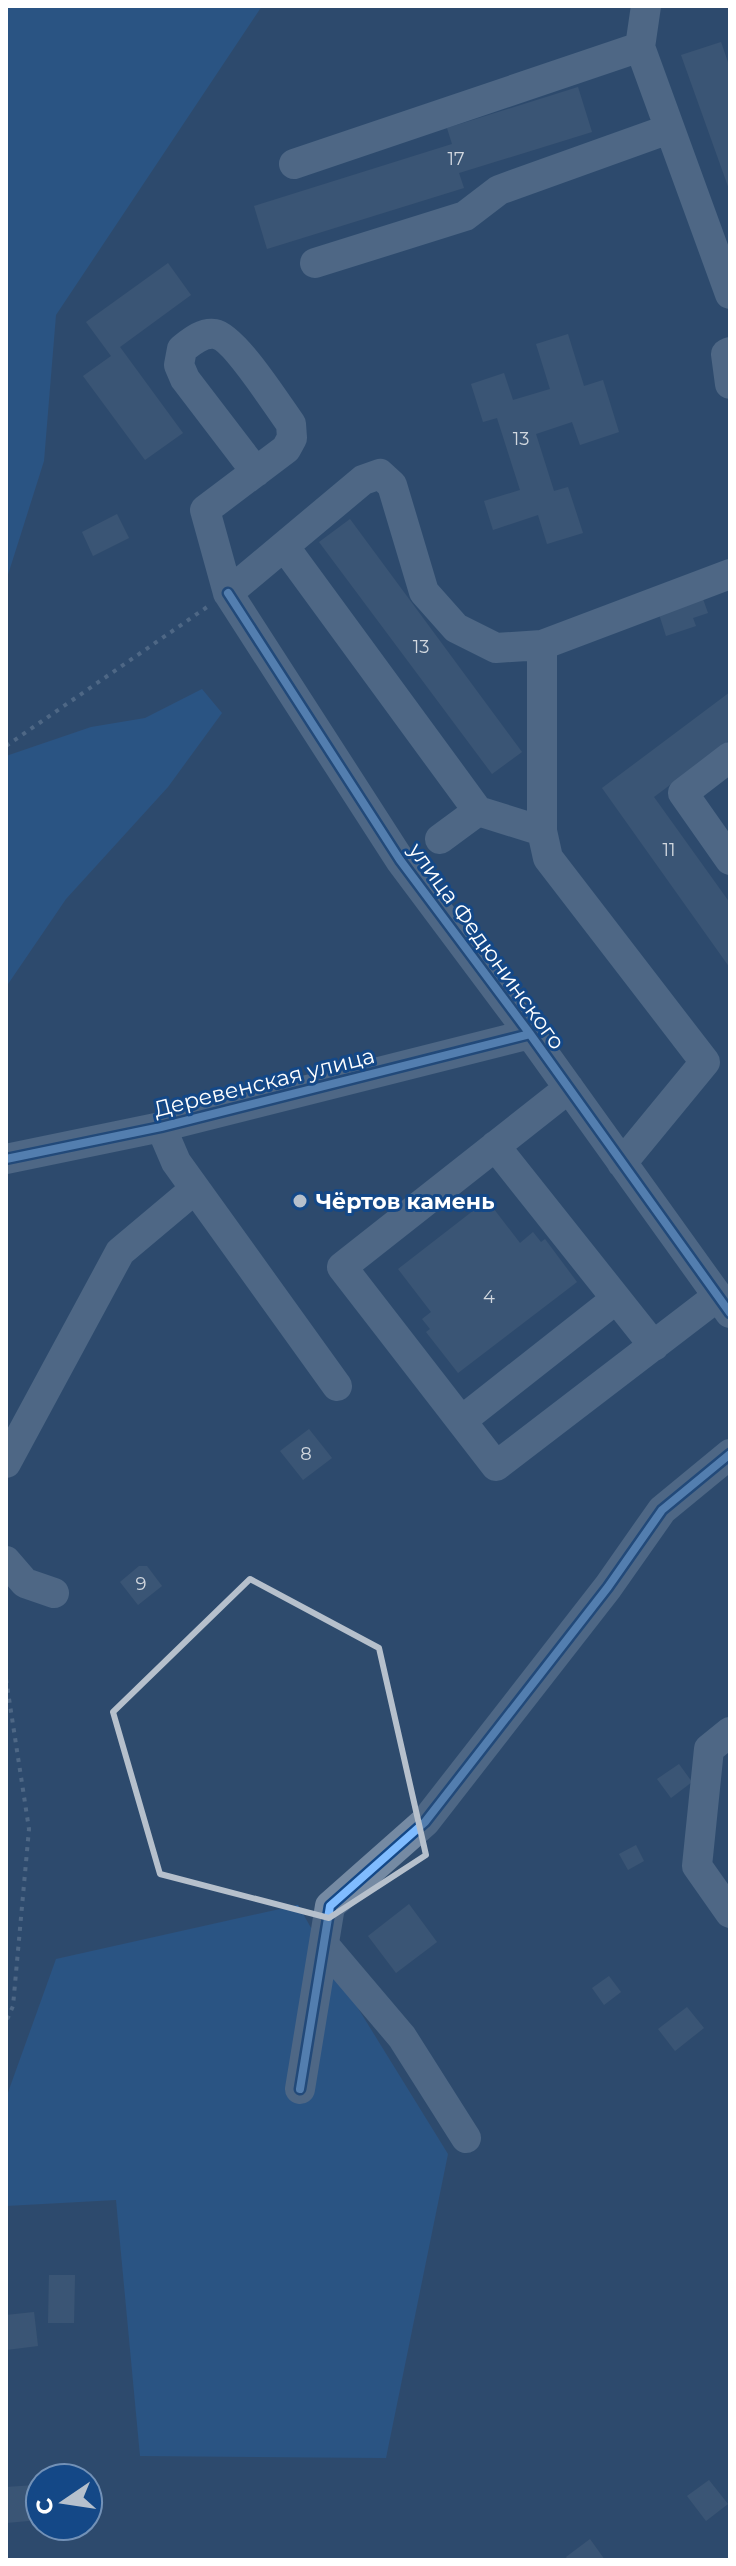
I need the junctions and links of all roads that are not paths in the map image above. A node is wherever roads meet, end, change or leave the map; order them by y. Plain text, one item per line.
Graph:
1 (646, 6) edge
2 (640, 47) junction
3 (669, 129) junction
4 (294, 164) dead end
5 (315, 263) dead end
6 (730, 294) edge
7 (730, 352) edge
8 (730, 384) edge
9 (256, 472) dead end
10 (284, 546) junction
11 (730, 574) edge
12 (228, 593) junction
13 (542, 645) junction
14 (730, 757) edge
15 (478, 811) junction
16 (542, 831) junction
17 (440, 839) dead end
18 (730, 860) edge
19 (530, 1034) junction
20 (569, 1088) junction
21 (161, 1127) junction
22 (495, 1146) junction
23 (6, 1159) edge
24 (622, 1163) junction
25 (195, 1189) junction
26 (616, 1299) junction
27 (724, 1304) edge
28 (654, 1346) junction
29 (337, 1386) dead end
30 (461, 1421) junction
31 (730, 1454) edge
32 (6, 1463) edge
33 (6, 1561) edge
34 (54, 1593) dead end
35 (730, 1732) edge
36 (730, 1913) edge
37 (324, 1945) junction
38 (300, 2089) dead end
39 (466, 2138) dead end

1 - 2 street
2 - 3 street
2 - 4 street
3 - 5 street
3 - 6 street
7 - 8 street
9 - 12 street, улица Федюнинского
10 - 12 street
10 - 13 street
10 - 15 street
11 - 13 street
12 - 19 street, улица Федюнинского
13 - 16 street
14 - 18 street
15 - 16 street
15 - 17 street
16 - 24 street
19 - 20 street, улица Федюнинского
19 - 21 street, Деревенская улица
20 - 22 street
20 - 24 street, улица Федюнинского
21 - 23 street, Деревенская улица
21 - 25 street
22 - 26 street
22 - 30 street
24 - 27 street, улица Федюнинского
25 - 29 street
25 - 32 street
26 - 28 street
26 - 30 street
27 - 28 street
28 - 30 street
31 - 37 street
33 - 34 street
35 - 36 street
37 - 38 street
37 - 39 street

